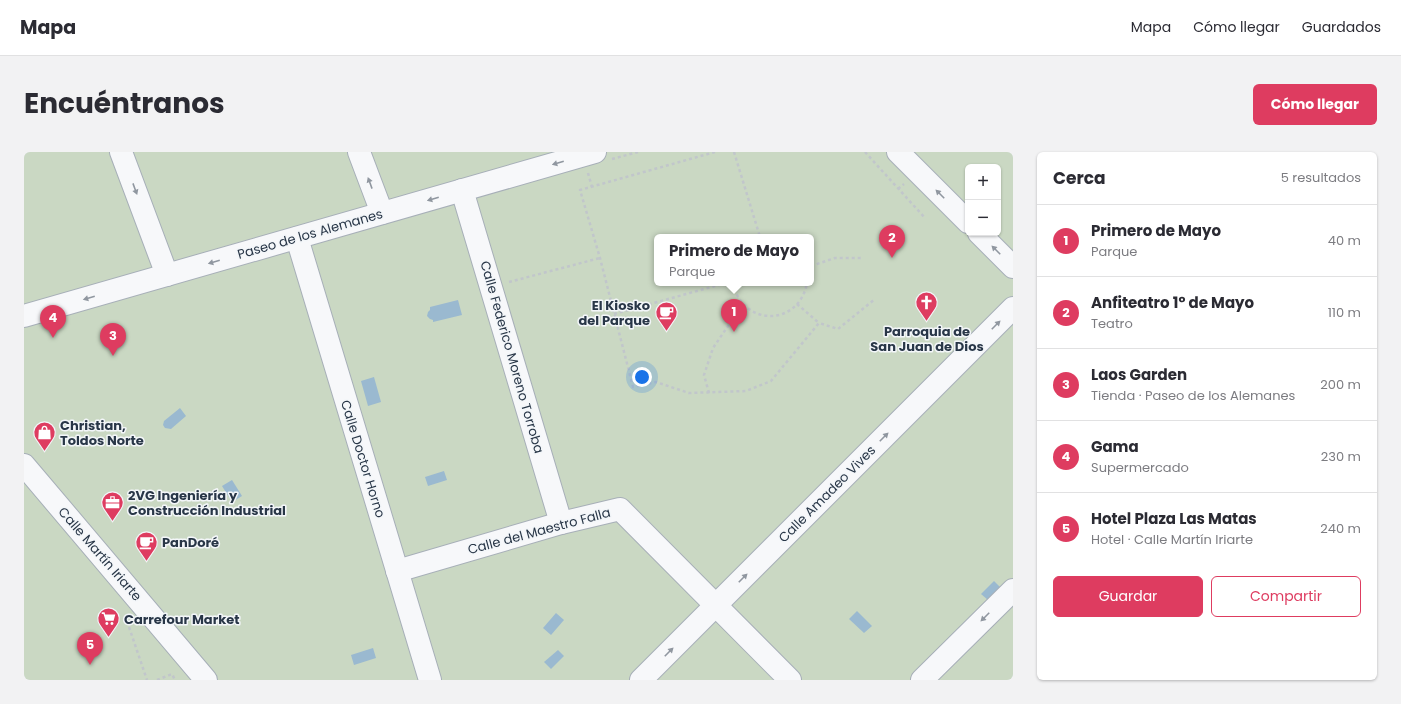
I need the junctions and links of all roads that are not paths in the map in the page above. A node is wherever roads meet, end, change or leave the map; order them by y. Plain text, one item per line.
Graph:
1 (121, 152) edge
2 (359, 152) edge
3 (898, 152) edge
4 (591, 160) edge
5 (462, 190) junction
6 (382, 213) junction
7 (965, 219) edge
8 (982, 236) edge
9 (297, 238) junction
10 (1013, 267) edge
11 (167, 275) junction
12 (1013, 308) edge
13 (24, 316) edge
14 (24, 465) edge
15 (561, 523) junction
16 (397, 571) junction
17 (1013, 590) edge
18 (715, 606) junction
19 (206, 680) edge
20 (430, 680) edge
21 (641, 680) edge
22 (790, 680) edge
23 (922, 680) edge

1 -> 11 street
6 -> 2 street
7 -> 3 street
4 -> 5 street, Paseo de los Alemanes
5 -> 6 street, Paseo de los Alemanes
5 - 15 street, Calle Federico Moreno Torroba
6 - 9 street, Paseo de los Alemanes
10 -> 8 street
9 -> 11 street, Paseo de los Alemanes
9 - 16 street, Calle Doctor Horno
11 -> 13 street, Paseo de los Alemanes
18 -> 12 street, Calle Amadeo Vives
14 - 19 street, Calle Martín Iriarte
15 - 16 street, Calle del Maestro Falla
15 - 18 street, Calle del Maestro Falla
16 - 20 street, Calle Doctor Horno
17 -> 23 street
21 -> 18 street, Calle Amadeo Vives
18 - 22 street

